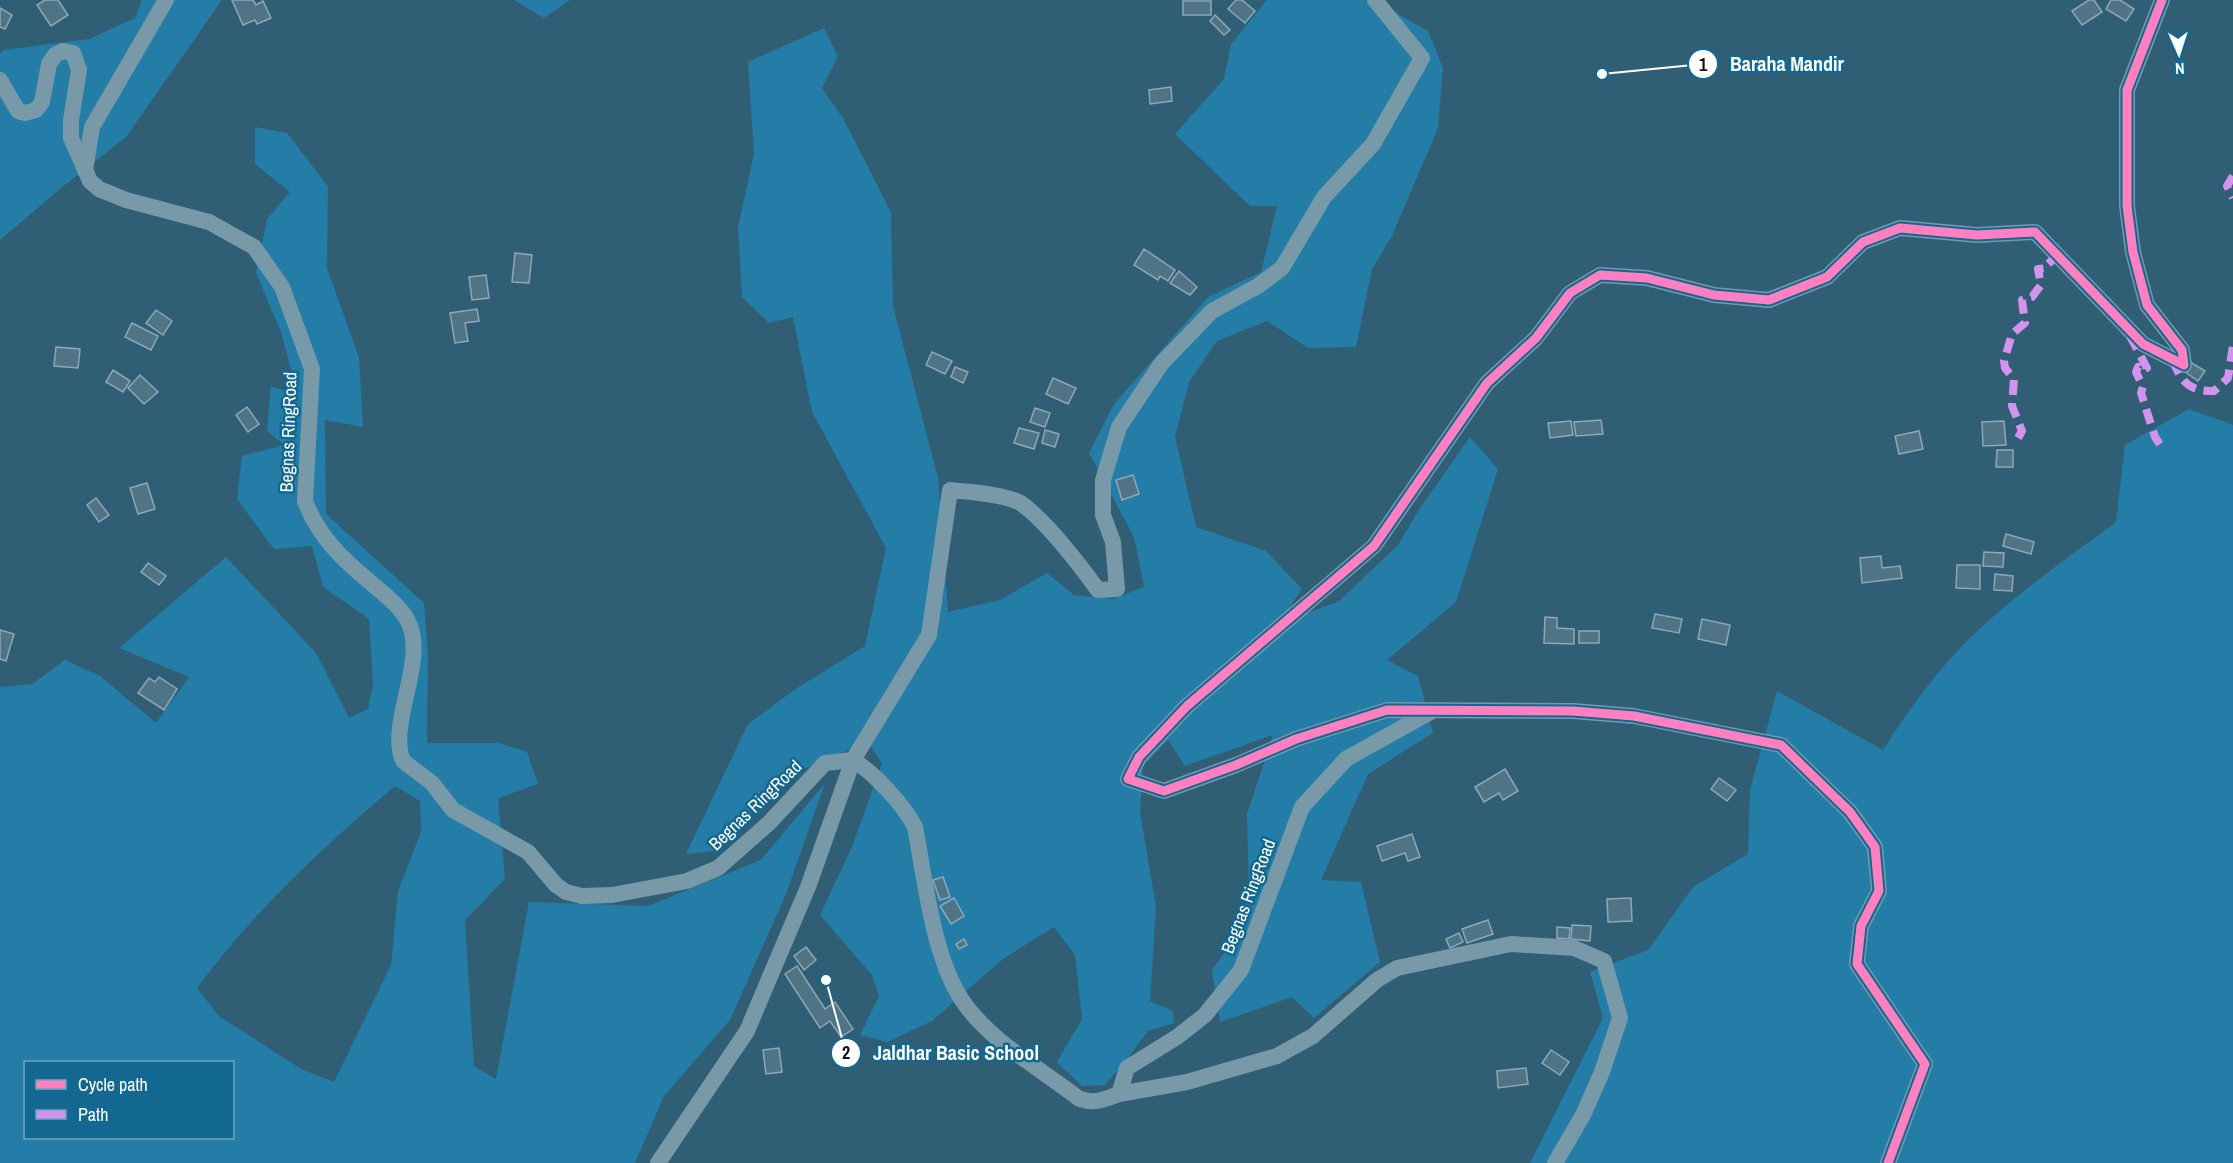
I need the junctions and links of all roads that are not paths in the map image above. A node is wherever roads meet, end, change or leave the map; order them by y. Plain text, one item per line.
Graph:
1 (166, 0) edge
2 (1375, 0) edge
3 (2162, 0) edge
4 (0, 80) edge
5 (85, 171) junction
6 (1434, 710) junction
7 (853, 760) junction
8 (1119, 1094) junction
9 (658, 1163) edge
10 (1555, 1163) edge
11 (1888, 1163) edge

1 - 5 street
2 - 7 street
3 - 6 street
4 - 5 street, Begnas RingRoad
5 - 7 street, Begnas RingRoad
6 - 8 street, Begnas RingRoad
6 - 11 street
7 - 8 street
7 - 9 street
8 - 10 street

